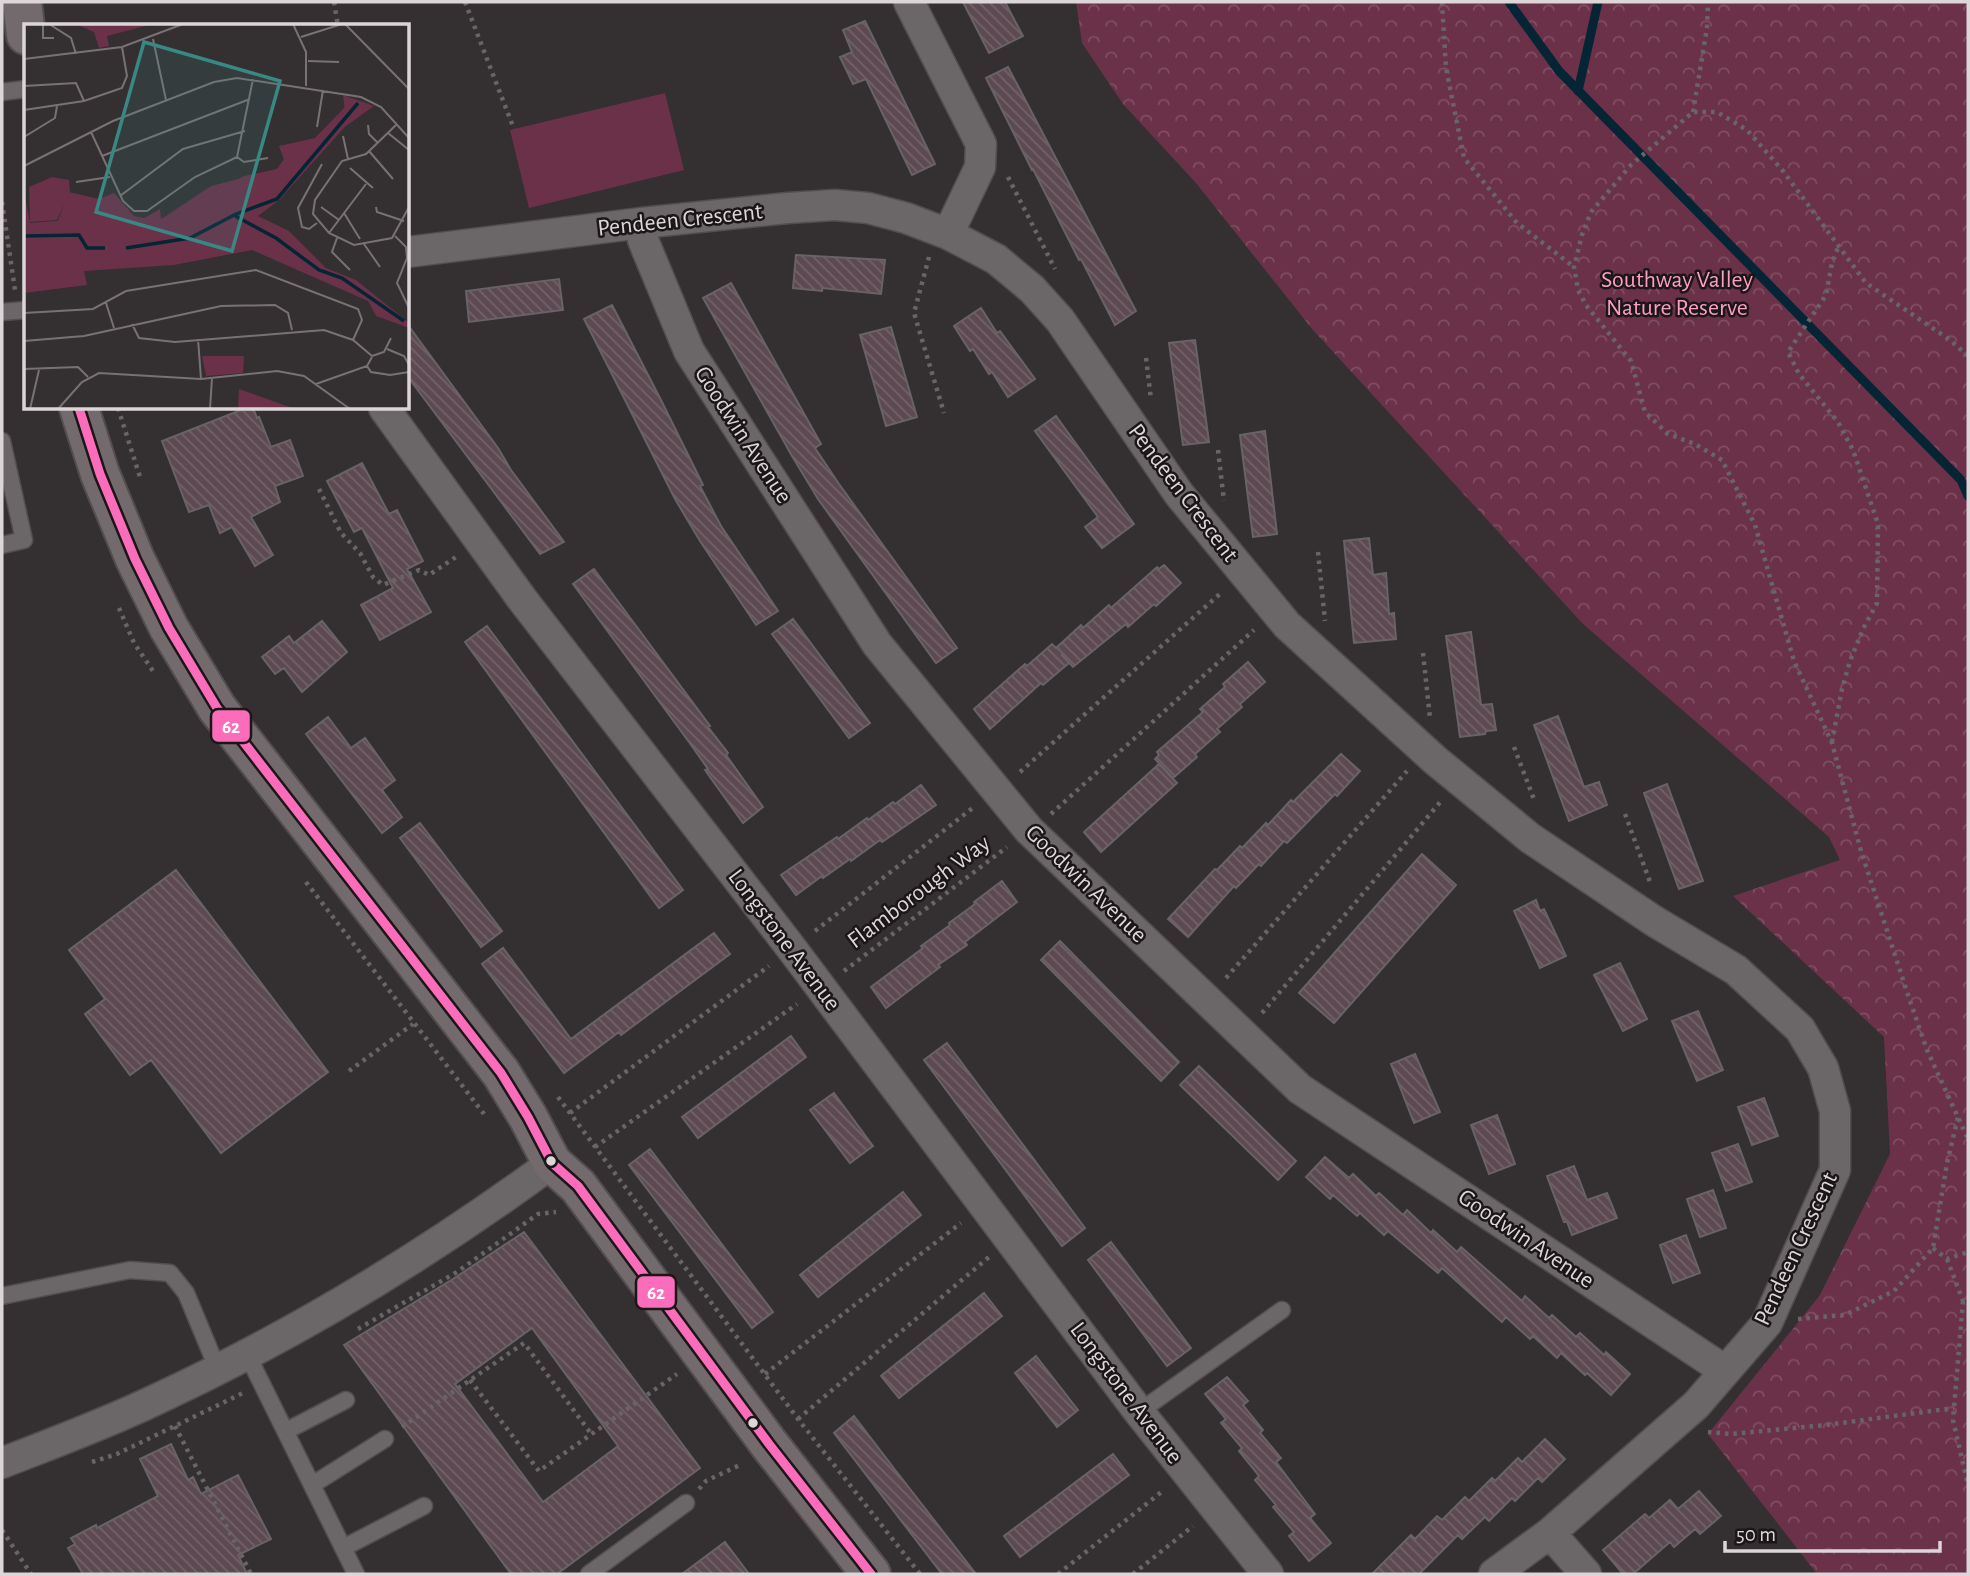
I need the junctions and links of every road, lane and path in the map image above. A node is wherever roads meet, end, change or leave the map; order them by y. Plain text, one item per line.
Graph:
1 (22, 2) edge
2 (334, 2) edge
3 (465, 2) edge
4 (909, 2) edge
5 (1442, 2) edge
6 (1708, 2) edge
7 (25, 24) edge
8 (338, 24) edge
9 (24, 89) edge
10 (2, 92) edge
11 (1693, 112) junction
12 (514, 129) dead end
13 (1006, 174) dead end
14 (2, 202) edge
15 (641, 223) junction
16 (942, 232) junction
17 (1839, 245) junction
18 (410, 251) edge
19 (1574, 267) junction
20 (1037, 295) junction
21 (15, 311) edge
22 (1968, 356) edge
23 (80, 410) edge
24 (119, 410) edge
25 (385, 410) edge
26 (944, 413) dead end
27 (2, 441) edge
28 (142, 484) dead end
29 (319, 489) dead end
30 (480, 541) junction
31 (2, 545) edge
32 (1318, 552) dead end
33 (1244, 573) junction
34 (1276, 610) junction
35 (1423, 653) dead end
36 (1329, 663) junction
37 (1832, 743) junction
38 (1430, 755) junction
39 (1460, 780) junction
40 (995, 791) junction
41 (1625, 814) dead end
42 (1029, 830) junction
43 (1667, 929) junction
44 (792, 949) junction
45 (821, 988) junction
46 (1207, 1000) junction
47 (414, 1024) dead end
48 (1244, 1035) junction
49 (349, 1071) dead end
50 (554, 1091) dead end
51 (570, 1113) junction
52 (1958, 1116) junction
53 (1968, 1139) edge
54 (595, 1147) junction
55 (552, 1163) junction
56 (984, 1205) junction
57 (1010, 1240) junction
58 (1933, 1248) junction
59 (1968, 1252) edge
60 (1947, 1259) junction
61 (2, 1296) edge
62 (1965, 1301) edge
63 (1282, 1310) dead end
64 (1767, 1323) junction
65 (247, 1354) junction
66 (218, 1370) junction
67 (1724, 1370) junction
68 (678, 1373) dead end
69 (765, 1374) junction
70 (470, 1380) junction
71 (346, 1399) dead end
72 (1954, 1408) junction
73 (1139, 1412) junction
74 (798, 1419) junction
75 (175, 1426) dead end
76 (1668, 1429) junction
77 (286, 1431) junction
78 (592, 1435) junction
79 (385, 1439) joint
80 (769, 1444) junction
81 (2, 1463) edge
82 (1186, 1472) junction
83 (312, 1485) junction
84 (1968, 1485) edge
85 (686, 1503) joint
86 (424, 1506) dead end
87 (1215, 1508) junction
88 (2, 1530) edge
89 (1550, 1533) junction
90 (343, 1548) junction
91 (31, 1574) edge
92 (251, 1574) edge
93 (356, 1574) edge
94 (589, 1574) edge
95 (872, 1574) edge
96 (920, 1574) edge
97 (1058, 1574) edge
98 (1133, 1574) edge
99 (1268, 1574) edge
100 (1494, 1574) edge
101 (1586, 1574) edge

1 - 7 street
2 - 8 path
3 - 12 path
4 - 16 street
5 - 19 path
6 - 11 path
9 - 10 lane
11 - 17 path
11 - 19 path
13 - 20 path
14 - 21 path
15 - 16 street, Pendeen Crescent
15 - 18 street, Pendeen Crescent
15 - 40 street, Goodwin Avenue
16 - 20 street, Pendeen Crescent
16 - 26 path
17 - 22 path
17 - 37 path
19 - 37 path
20 - 33 street, Pendeen Crescent
23 - 55 street
24 - 28 path
25 - 30 street, Longstone Avenue
27 - 31 lane
29 - 30 path
30 - 44 street, Longstone Avenue
32 - 36 path
33 - 34 street, Pendeen Crescent
33 - 40 path, Flamborough Way
34 - 36 street, Pendeen Crescent
34 - 42 path, Flamborough Way
35 - 38 path
36 - 38 street, Pendeen Crescent
37 - 52 path
38 - 39 street, Pendeen Crescent
38 - 46 path
39 - 43 street, Pendeen Crescent
39 - 48 path
40 - 42 street, Goodwin Avenue
40 - 44 path, Flamborough Way
41 - 43 path
42 - 45 path, Flamborough Way
42 - 46 street, Goodwin Avenue
43 - 64 street, Pendeen Crescent
44 - 45 street, Longstone Avenue
44 - 51 path, Flamborough Way
45 - 54 path, Flamborough Way
45 - 56 street, Longstone Avenue
46 - 48 street, Goodwin Avenue
47 - 49 path
48 - 67 street, Goodwin Avenue
50 - 51 path
51 - 54 path
52 - 53 path
52 - 58 path
54 - 69 path
55 - 65 street
55 - 80 street
56 - 57 street, Longstone Avenue
56 - 69 path
57 - 73 street, Longstone Avenue
57 - 74 path
58 - 60 path
58 - 64 path
59 - 60 path
60 - 62 path
61 - 66 lane
62 - 72 path
63 - 73 lane
64 - 67 street, Pendeen Crescent
65 - 66 street
65 - 77 lane
66 - 81 street
67 - 76 street, Pendeen Crescent
68 - 78 path
69 - 74 path
70 - 78 path
70 - 78 path
70 - 79 path
71 - 77 lane
72 - 76 path
72 - 84 path
73 - 82 street, Longstone Avenue
74 - 80 path
74 - 96 path
75 - 92 path
76 - 89 street, Pendeen Crescent
77 - 83 lane
79 - 83 lane
80 - 85 path
80 - 95 street
82 - 87 street, Longstone Avenue
82 - 97 path, Longstone Avenue
83 - 90 lane
85 - 94 lane
86 - 90 lane
87 - 98 path
87 - 99 street, Longstone Avenue
88 - 91 path
89 - 100 street, Pendeen Crescent
89 - 101 street
90 - 93 lane

